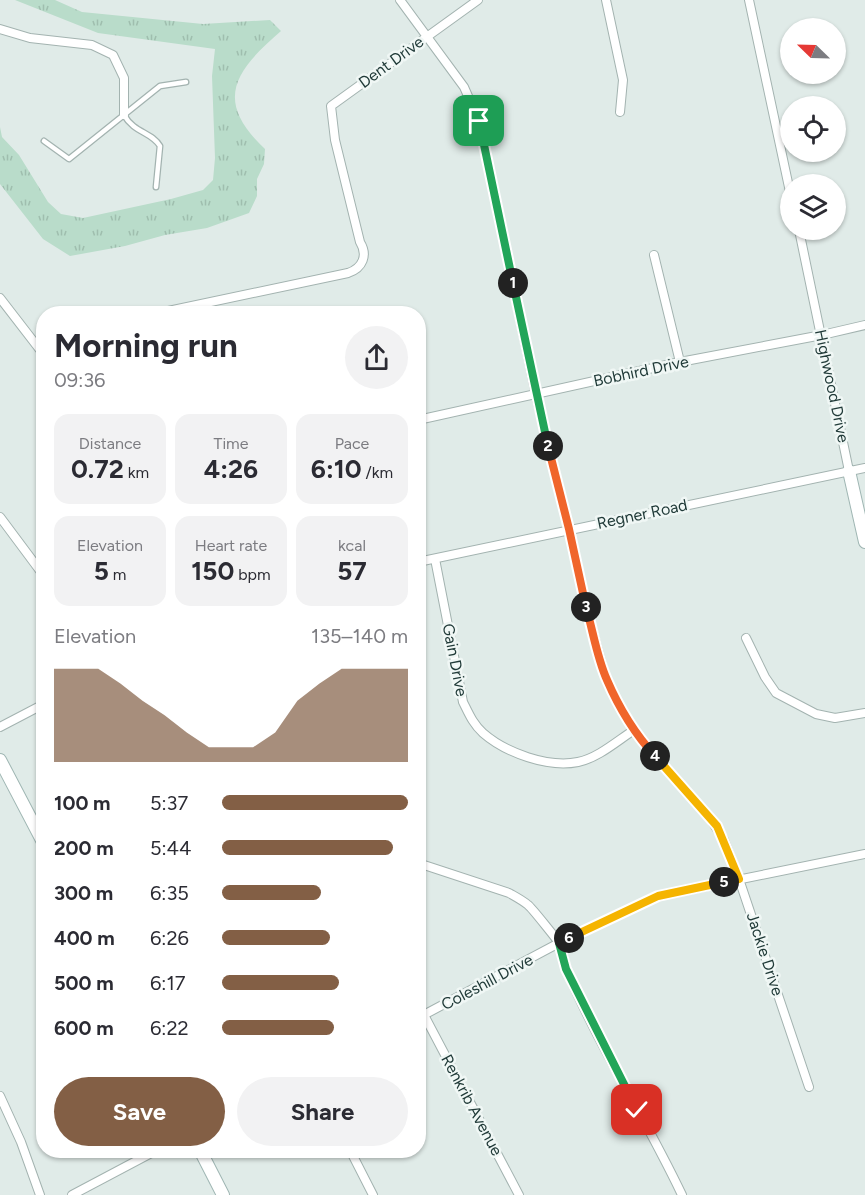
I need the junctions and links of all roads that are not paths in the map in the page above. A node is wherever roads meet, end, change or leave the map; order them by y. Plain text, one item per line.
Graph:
1 (400, 0) edge
2 (478, 0) edge
3 (606, 0) edge
4 (749, 0) edge
5 (0, 29) edge
6 (427, 36) junction
7 (186, 82) dead end
8 (620, 112) dead end
9 (124, 115) junction
10 (44, 141) dead end
11 (786, 174) edge
12 (156, 187) dead end
13 (801, 240) edge
14 (654, 255) dead end
15 (0, 298) edge
16 (192, 306) edge
17 (865, 325) edge
18 (822, 335) junction
19 (36, 345) edge
20 (680, 362) junction
21 (536, 395) junction
22 (426, 418) edge
23 (865, 468) edge
24 (849, 471) junction
25 (0, 517) edge
26 (569, 529) junction
27 (865, 542) edge
28 (36, 558) edge
29 (435, 559) junction
30 (426, 561) edge
31 (746, 639) dead end
32 (36, 708) edge
33 (865, 713) edge
34 (0, 727) edge
35 (634, 730) junction
36 (0, 760) edge
37 (36, 829) edge
38 (865, 854) edge
39 (426, 866) edge
40 (739, 879) junction
41 (559, 943) junction
42 (426, 1015) edge
43 (426, 1024) edge
44 (809, 1087) dead end
45 (0, 1096) edge
46 (142, 1158) edge
47 (204, 1158) edge
48 (354, 1158) edge
49 (40, 1195) edge
50 (72, 1195) edge
51 (223, 1195) edge
52 (373, 1195) edge
53 (519, 1195) edge
54 (682, 1195) edge

1 - 6 street, Jackie Drive
2 - 6 street, Dent Drive
3 - 8 street
4 - 11 street
5 - 9 street
6 - 16 street, Dent Drive
6 - 21 street, Jackie Drive
7 - 9 lane
9 - 10 lane
9 - 12 lane
13 - 18 street, Highwood Drive
14 - 20 street
15 - 19 street
17 - 18 street, Bobhird Drive
18 - 20 street, Bobhird Drive
18 - 24 street, Highwood Drive
20 - 21 street, Bobhird Drive
21 - 22 street, Bobhird Drive
21 - 26 street, Jackie Drive
23 - 24 street, Regner Road
24 - 26 street, Regner Road
24 - 27 street, Highwood Drive
25 - 28 street
26 - 29 street, Regner Road
26 - 35 street, Jackie Drive
29 - 30 street, Regner Road
29 - 35 street, Gain Drive
31 - 33 street
32 - 34 street
35 - 40 street, Jackie Drive
36 - 37 street
38 - 40 street, Coleshill Drive
39 - 41 street
40 - 41 street, Coleshill Drive
40 - 44 street, Jackie Drive
41 - 42 street, Coleshill Drive
41 - 54 street
43 - 53 street, Renkrib Avenue
45 - 49 street
46 - 50 street
47 - 51 street
48 - 52 street

